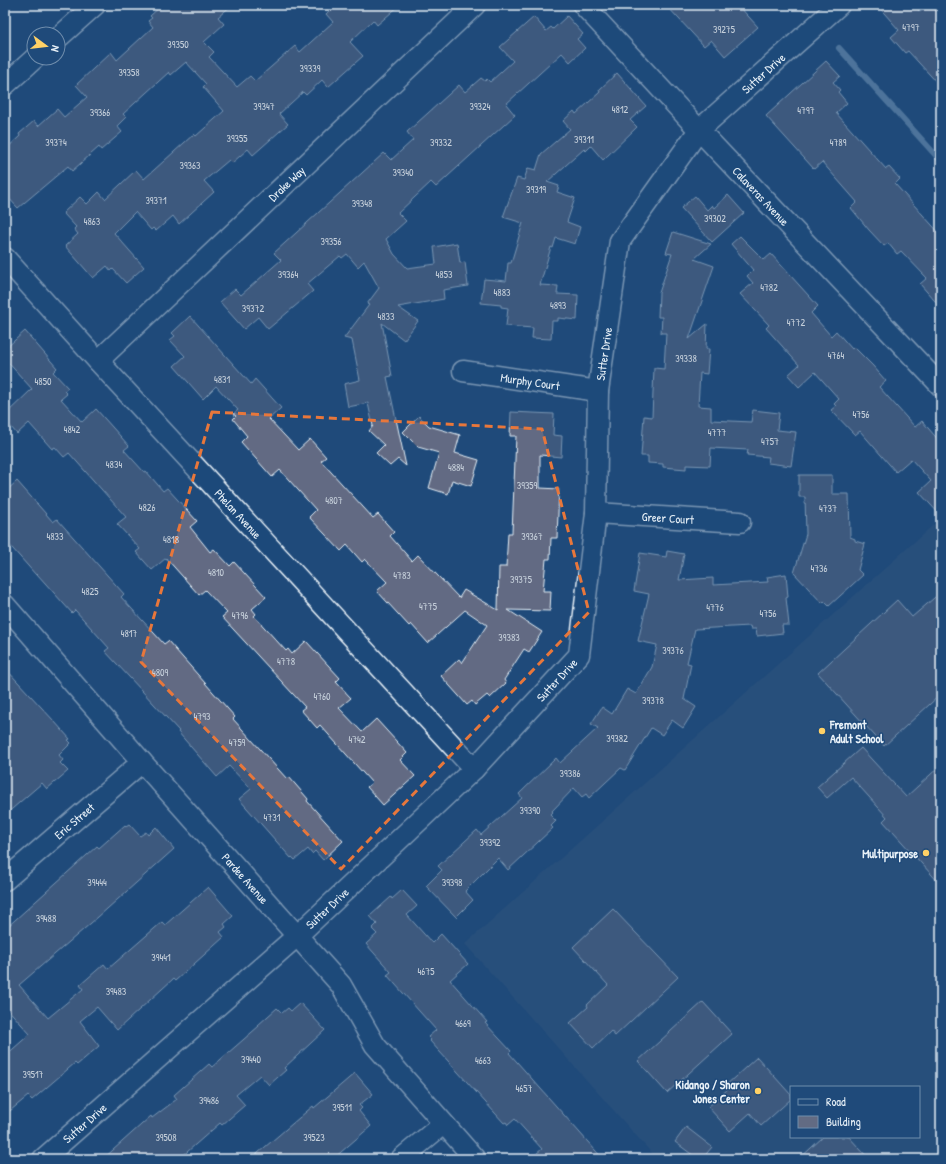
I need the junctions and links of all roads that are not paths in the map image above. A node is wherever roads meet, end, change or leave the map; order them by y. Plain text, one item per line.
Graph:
1 (94, 5) edge
2 (475, 5) edge
3 (583, 5) edge
4 (839, 5) edge
5 (66, 31) edge
6 (26, 66) edge
7 (5, 85) edge
8 (699, 130) junction
9 (5, 258) edge
10 (98, 361) junction
11 (462, 371) dead end
12 (941, 386) edge
13 (598, 391) junction
14 (596, 513) junction
15 (740, 522) dead end
16 (5, 605) edge
17 (142, 762) junction
18 (474, 769) junction
19 (5, 880) edge
20 (297, 936) junction
21 (443, 1124) junction
22 (43, 1159) edge
23 (401, 1159) edge
24 (475, 1159) edge

1 - 5 street
2 - 10 street, Drake Way
3 - 8 street, Calaveras Avenue
4 - 8 street, Sutter Drive
6 - 7 street
8 - 12 street, Calaveras Avenue
8 - 13 street, Sutter Drive
9 - 10 street, Phelan Avenue
10 - 18 street, Phelan Avenue
11 - 13 street, Murphy Court
13 - 14 street, Sutter Drive
14 - 15 street, Greer Court
14 - 18 street, Sutter Drive
16 - 17 street, Pardee Avenue
17 - 19 street, Eric Street
17 - 20 street, Pardee Avenue
18 - 20 street, Sutter Drive
20 - 21 street, Pardee Avenue
20 - 22 street, Sutter Drive
21 - 23 street
21 - 24 street, Pardee Avenue

